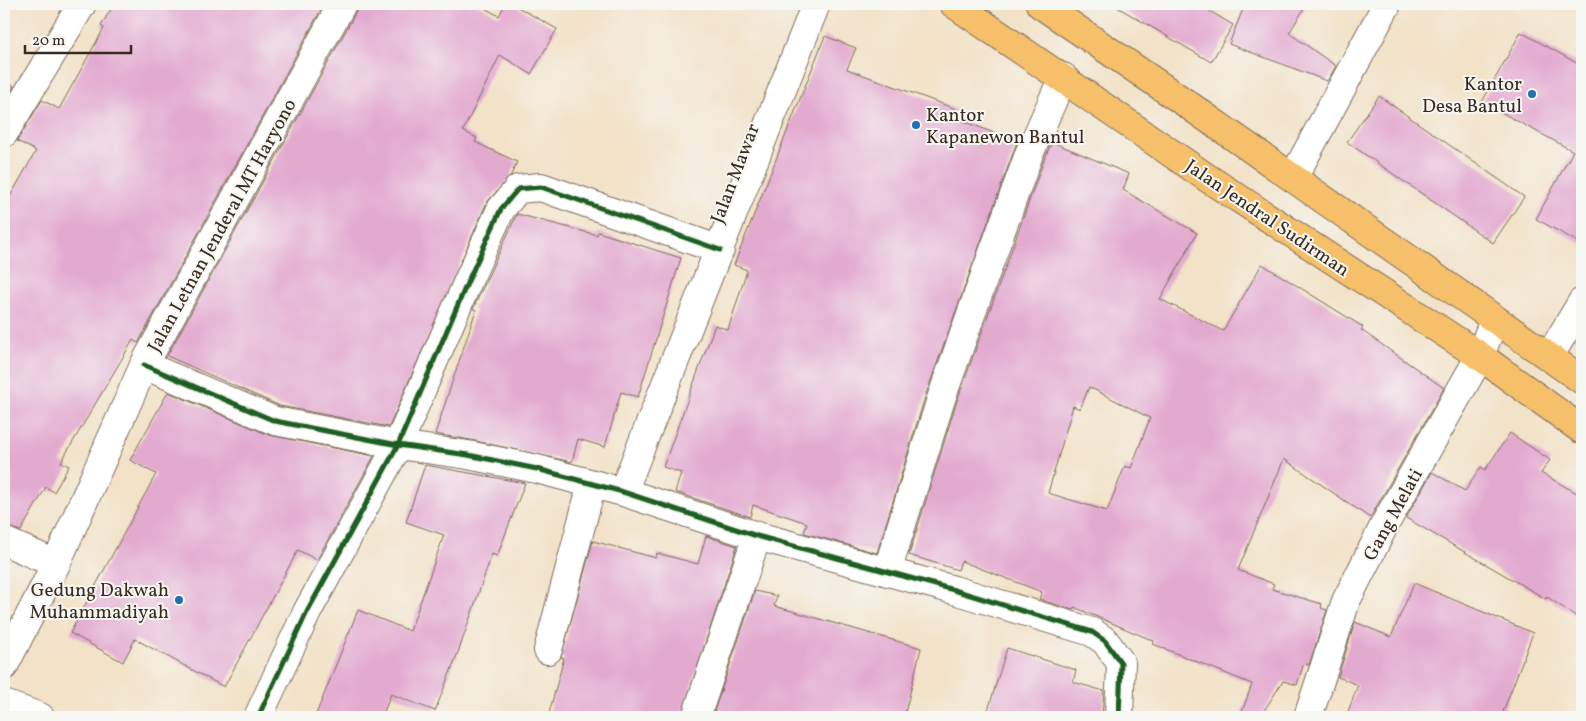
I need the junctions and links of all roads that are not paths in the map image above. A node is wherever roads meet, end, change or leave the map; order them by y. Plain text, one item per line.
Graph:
1 (82, 4) edge
2 (342, 4) edge
3 (816, 4) edge
4 (954, 4) edge
5 (1040, 4) edge
6 (1387, 4) edge
7 (1063, 78) junction
8 (4, 133) edge
9 (1293, 178) junction
10 (720, 250) junction
11 (1582, 302) edge
12 (1494, 320) junction
13 (1480, 356) junction
14 (1549, 357) junction
15 (144, 365) junction
16 (1582, 380) edge
17 (1582, 430) edge
18 (398, 445) junction
19 (592, 484) junction
20 (623, 492) junction
21 (757, 536) junction
22 (4, 541) edge
23 (56, 564) junction
24 (888, 572) junction
25 (548, 650) dead end
26 (4, 666) edge
27 (4, 704) edge
28 (1314, 716) edge
29 (40, 717) edge
30 (258, 717) edge
31 (696, 717) edge
32 (1119, 717) edge

1 - 8 street
2 - 15 street, Jalan Letnan Jenderal MT Haryono
3 - 10 street, Jalan Mawar
4 - 7 main road, Jalan Jendral Sudirman
5 - 9 main road
6 - 9 street
7 - 13 main road, Jalan Jendral Sudirman
7 - 24 street
9 - 12 main road
10 - 18 street
10 - 20 street, Jalan Mawar
11 - 14 street
12 - 13 street, Gang Melati
12 - 14 main road
13 - 17 main road, Jalan Jendral Sudirman
13 - 28 street, Gang Melati
14 - 16 main road
15 - 18 street
15 - 23 street, Jalan Letnan Jenderal MT Haryono
18 - 19 street
18 - 30 street
19 - 20 street
19 - 25 street
20 - 21 street
21 - 24 street
21 - 31 street
22 - 23 street
23 - 26 street, Jalan Letnan Jenderal MT Haryono
24 - 32 street
27 - 29 street

